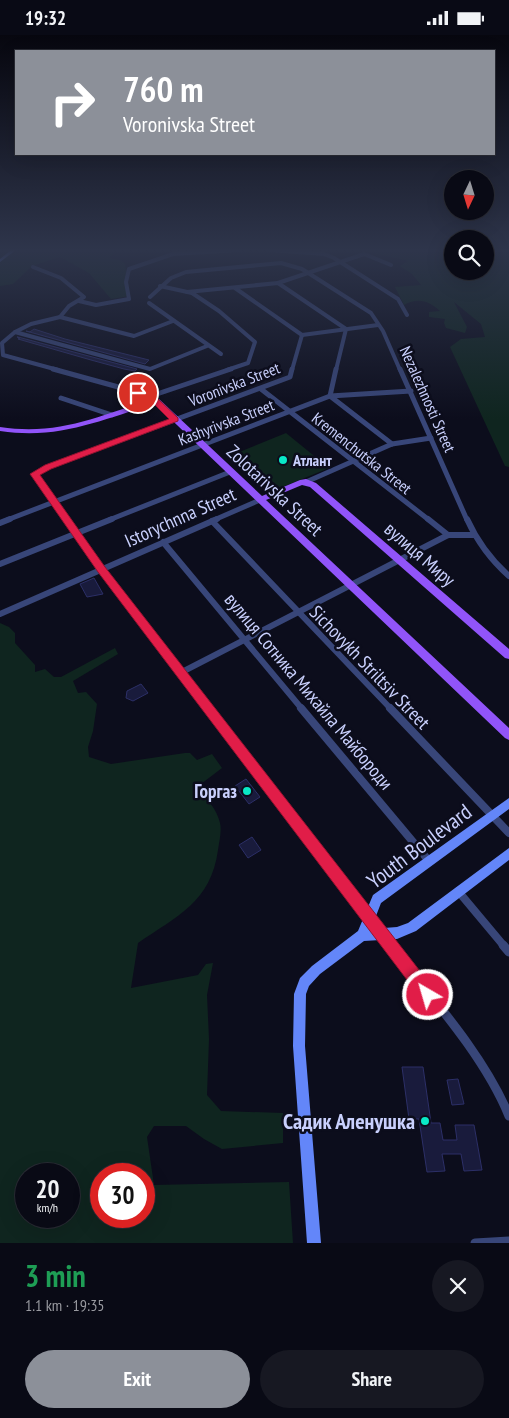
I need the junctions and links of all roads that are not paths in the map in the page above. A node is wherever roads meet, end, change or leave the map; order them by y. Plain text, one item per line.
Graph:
1 (69, 306) edge
2 (153, 306) edge
3 (211, 306) edge
4 (261, 306) edge
5 (313, 306) edge
6 (361, 306) edge
7 (402, 306) edge
8 (407, 315) dead end
9 (60, 317) junction
10 (173, 321) junction
11 (378, 325) junction
12 (346, 329) junction
13 (15, 332) junction
14 (302, 335) junction
15 (208, 346) junction
16 (221, 354) dead end
17 (261, 389) junction
18 (411, 391) junction
19 (330, 395) junction
20 (61, 398) dead end
21 (154, 399) junction
22 (289, 412) junction
23 (112, 415) junction
24 (175, 419) junction
25 (0, 429) edge
26 (431, 438) junction
27 (392, 444) junction
28 (202, 445) junction
29 (351, 461) junction
30 (230, 472) junction
31 (306, 482) junction
32 (260, 500) junction
33 (55, 502) junction
34 (212, 521) junction
35 (0, 523) edge
36 (78, 533) junction
37 (448, 535) junction
38 (474, 535) junction
39 (163, 542) junction
40 (400, 560) junction
41 (0, 564) edge
42 (102, 569) junction
43 (509, 576) edge
44 (351, 586) junction
45 (297, 613) junction
46 (0, 614) edge
47 (244, 640) junction
48 (509, 655) edge
49 (182, 672) junction
50 (509, 735) edge
51 (509, 803) edge
52 (492, 815) junction
53 (509, 833) edge
54 (509, 853) edge
55 (429, 861) junction
56 (458, 891) junction
57 (369, 916) junction
58 (362, 935) junction
59 (382, 935) junction
60 (509, 952) edge
61 (509, 1116) edge
62 (509, 1241) edge
63 (314, 1243) edge
64 (475, 1243) edge

1 - 9 street
2 - 10 street
3 - 21 street
4 - 14 street
5 - 12 street
6 - 11 street, Nezalezhnosti Street
7 - 8 street
9 - 10 street
9 - 13 street
10 - 15 street
11 - 12 street
11 - 18 street, Nezalezhnosti Street
12 - 14 street
12 - 19 street
13 - 15 street
13 - 21 street, Zolotarivska Street
14 - 17 street, Voronivska Street
15 - 16 street
17 - 22 street, Kremenchutska Street
17 - 24 street, Voronivska Street
18 - 19 street, Kashyrivska Street
18 - 26 street, Nezalezhnosti Street
19 - 22 street, Kashyrivska Street
19 - 27 street
20 - 23 street
21 - 23 main road
21 - 24 main road, Zolotarivska Street
22 - 28 street, Kashyrivska Street
22 - 29 street, Kremenchutska Street
23 - 25 main road
24 - 28 main road, Zolotarivska Street
24 - 33 street, Voronivska Street
26 - 27 street, Istorychnna Street
26 - 38 street, Nezalezhnosti Street
27 - 29 street, Istorychnna Street
28 - 30 main road, Zolotarivska Street
28 - 33 street, Kashyrivska Street
29 - 31 street, Istorychnna Street
29 - 37 street, Kremenchutska Street
30 - 32 main road, Zolotarivska Street
30 - 36 street
31 - 32 main road, Istorychnna Street
31 - 40 main road, вулиця Миру
32 - 34 street, Istorychnna Street
32 - 44 main road, Zolotarivska Street
33 - 35 street, Kashyrivska Street
33 - 36 street
34 - 39 street, Istorychnna Street
34 - 45 street, Sichovykh Striltsiv Street
36 - 41 street
36 - 42 street
37 - 38 street
37 - 40 street
38 - 43 street, Nezalezhnosti Street
39 - 42 street, Istorychnna Street
39 - 47 street, вулиця Сотника Михайла Майбороди
40 - 44 street
40 - 48 main road, вулиця Миру
42 - 46 street, Istorychnna Street
42 - 49 street
44 - 45 street
44 - 50 main road, Zolotarivska Street
45 - 47 street
45 - 52 street, Sichovykh Striltsiv Street
47 - 49 street
47 - 55 street, вулиця Сотника Михайла Майбороди
49 - 57 street
51 - 52 main road, Youth Boulevard
52 - 53 street, Sichovykh Striltsiv Street
52 - 55 main road, Youth Boulevard
54 - 56 main road
55 - 57 main road, Youth Boulevard
56 - 59 main road
56 - 60 street
57 - 58 main road, Youth Boulevard
57 - 59 street
58 - 59 main road
58 - 63 main road
59 - 61 street
62 - 64 street

